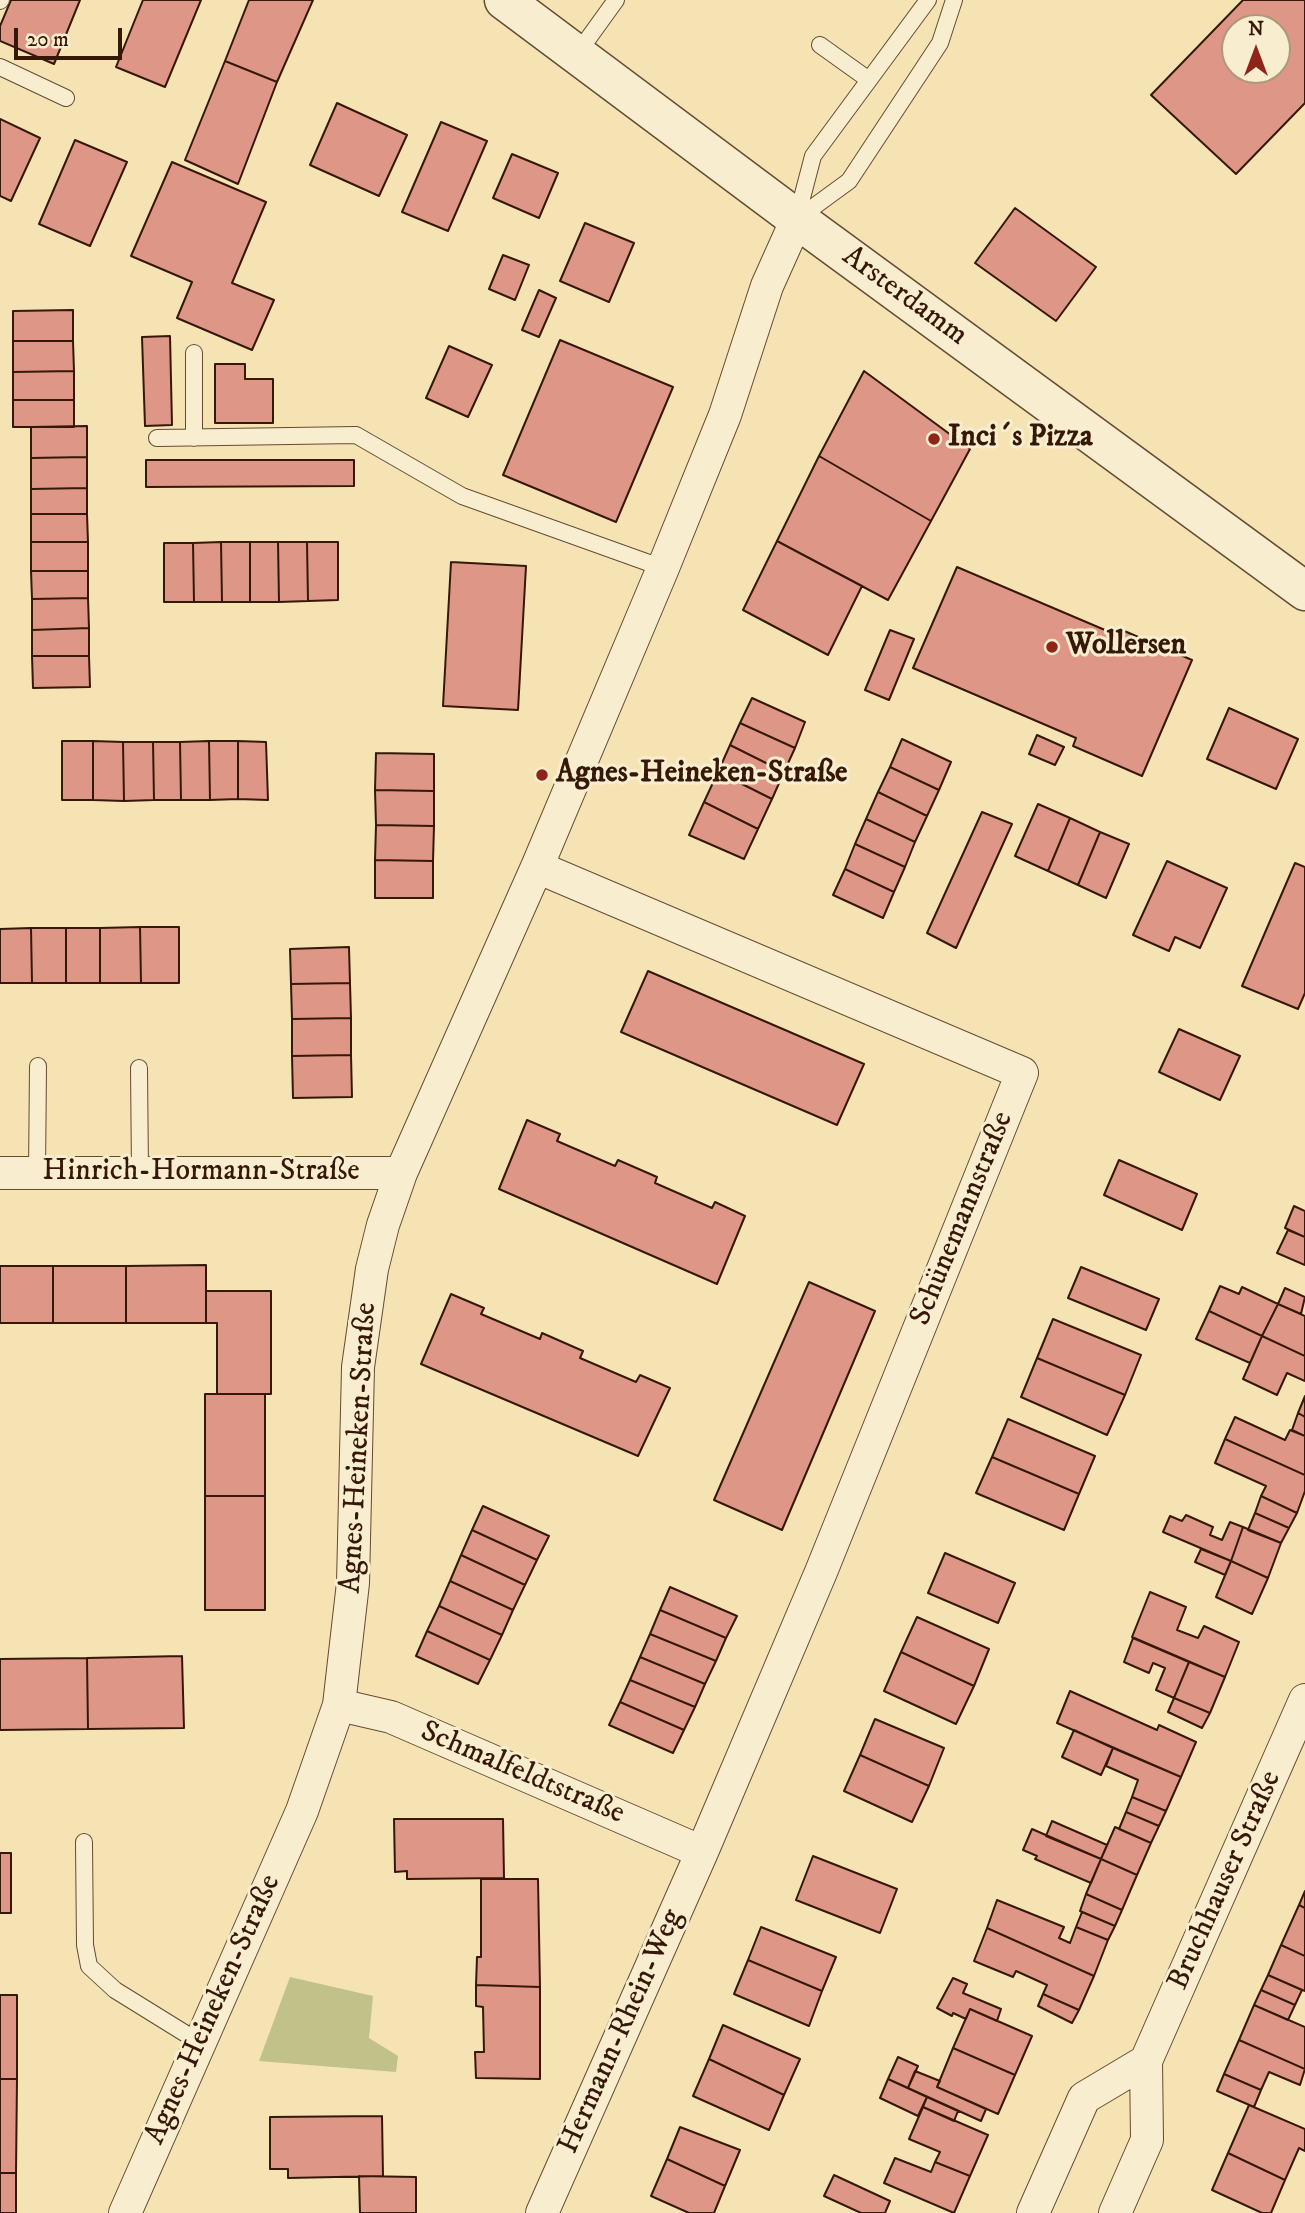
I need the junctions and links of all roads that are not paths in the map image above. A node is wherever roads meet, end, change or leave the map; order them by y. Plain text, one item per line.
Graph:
1 (504, 0) edge
2 (615, 0) edge
3 (954, 0) edge
4 (922, 2) edge
5 (820, 45) dead end
6 (577, 54) junction
7 (0, 67) edge
8 (869, 80) junction
9 (66, 98) dead end
10 (797, 219) junction
11 (194, 353) dead end
12 (194, 438) junction
13 (157, 439) dead end
14 (663, 568) junction
15 (1305, 591) edge
16 (537, 867) junction
17 (38, 1066) dead end
18 (139, 1068) dead end
19 (0, 1173) edge
20 (37, 1173) junction
21 (140, 1173) junction
22 (401, 1173) junction
23 (1305, 1700) edge
24 (339, 1704) junction
25 (84, 1842) dead end
26 (702, 1852) junction
27 (199, 2042) junction
28 (1146, 2061) junction
29 (125, 2213) edge
30 (542, 2213) edge
31 (1033, 2213) edge
32 (1115, 2213) edge

1 - 6 street, Arsterdamm
2 - 6 lane
3 - 10 lane
4 - 8 lane
5 - 8 lane
6 - 10 street, Arsterdamm
7 - 9 lane
8 - 10 lane
10 - 14 street, Agnes-Heineken-Straße
10 - 15 street, Arsterdamm
11 - 12 lane
12 - 13 lane
12 - 14 lane
14 - 16 street, Agnes-Heineken-Straße
16 - 22 street, Agnes-Heineken-Straße
16 - 26 street, Schünemannstraße
17 - 20 lane
18 - 21 lane
19 - 20 street, Hinrich-Hormann-Straße
20 - 21 street, Hinrich-Hormann-Straße
21 - 22 street, Hinrich-Hormann-Straße
22 - 24 street, Agnes-Heineken-Straße
23 - 28 street, Bruchhauser Straße
24 - 26 street, Schmalfeldtstraße
24 - 27 street, Agnes-Heineken-Straße
25 - 27 lane
26 - 30 street, Hermann-Rhein-Weg
27 - 29 street, Agnes-Heineken-Straße
28 - 31 street
28 - 32 street, Bruchhauser Straße

